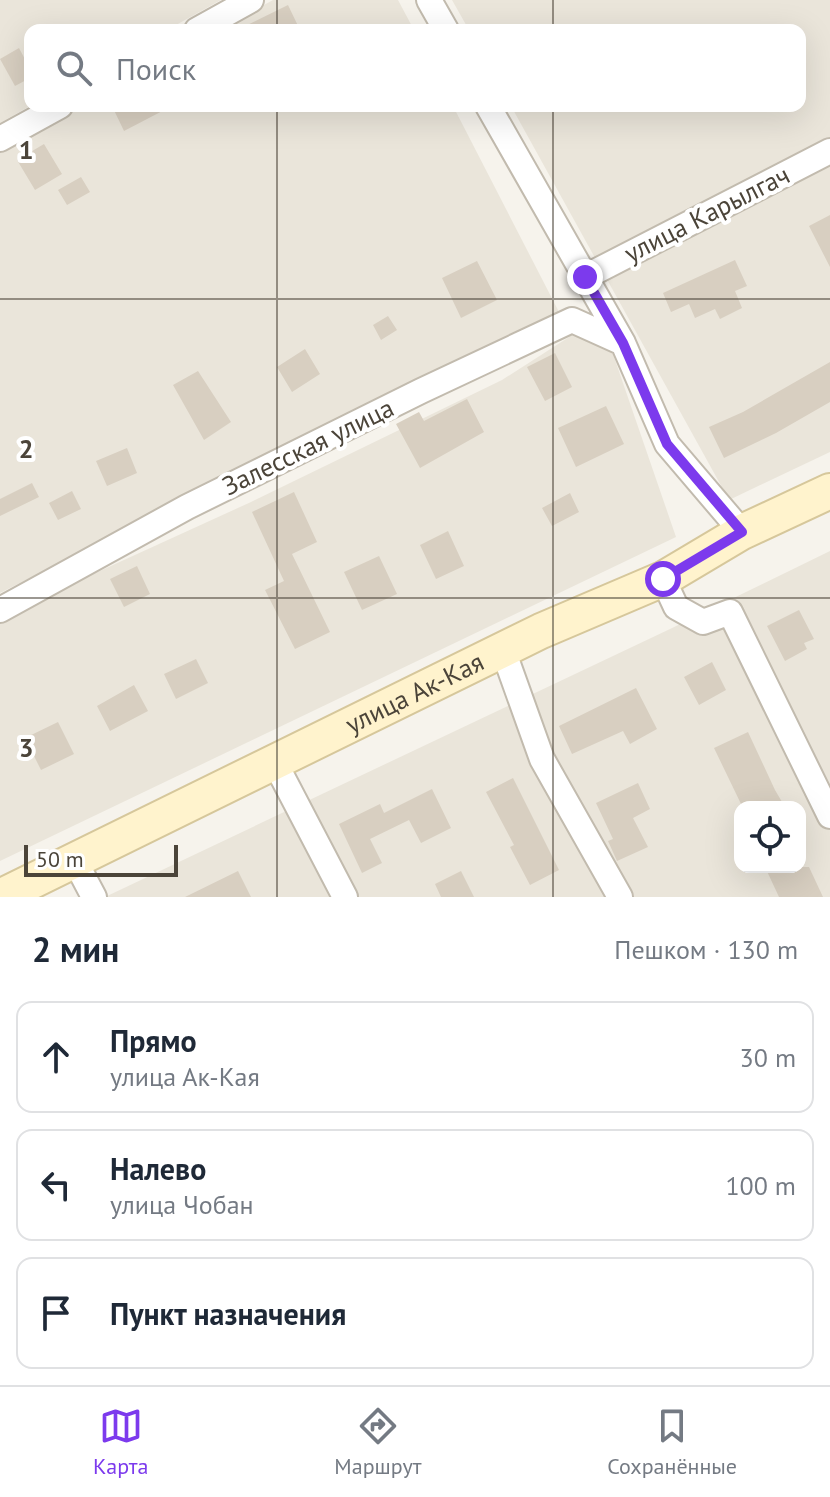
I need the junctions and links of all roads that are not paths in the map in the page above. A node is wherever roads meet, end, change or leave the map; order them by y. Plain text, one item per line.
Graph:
1 (251, 0) edge
2 (429, 0) edge
3 (208, 24) edge
4 (443, 24) edge
5 (49, 112) edge
6 (491, 112) edge
7 (0, 139) edge
8 (830, 151) edge
9 (585, 277) junction
10 (623, 343) junction
11 (830, 491) edge
12 (742, 532) junction
13 (663, 579) junction
14 (0, 610) edge
15 (503, 650) junction
16 (274, 761) junction
17 (830, 816) edge
18 (75, 861) junction
19 (0, 897) edge
20 (94, 897) edge
21 (345, 897) edge
22 (620, 897) edge

1 - 3 street
2 - 4 street
5 - 7 street
6 - 9 street
8 - 9 street, улица Карылгач
9 - 10 street
10 - 12 street
10 - 14 street, Залесская улица
11 - 12 main road, улица Ак-Кая
12 - 13 main road, улица Ак-Кая
13 - 15 main road, улица Ак-Кая
13 - 17 street
15 - 16 main road, улица Ак-Кая
15 - 22 street
16 - 18 main road, улица Ак-Кая
16 - 21 street
18 - 19 main road, улица Ак-Кая
18 - 20 street

